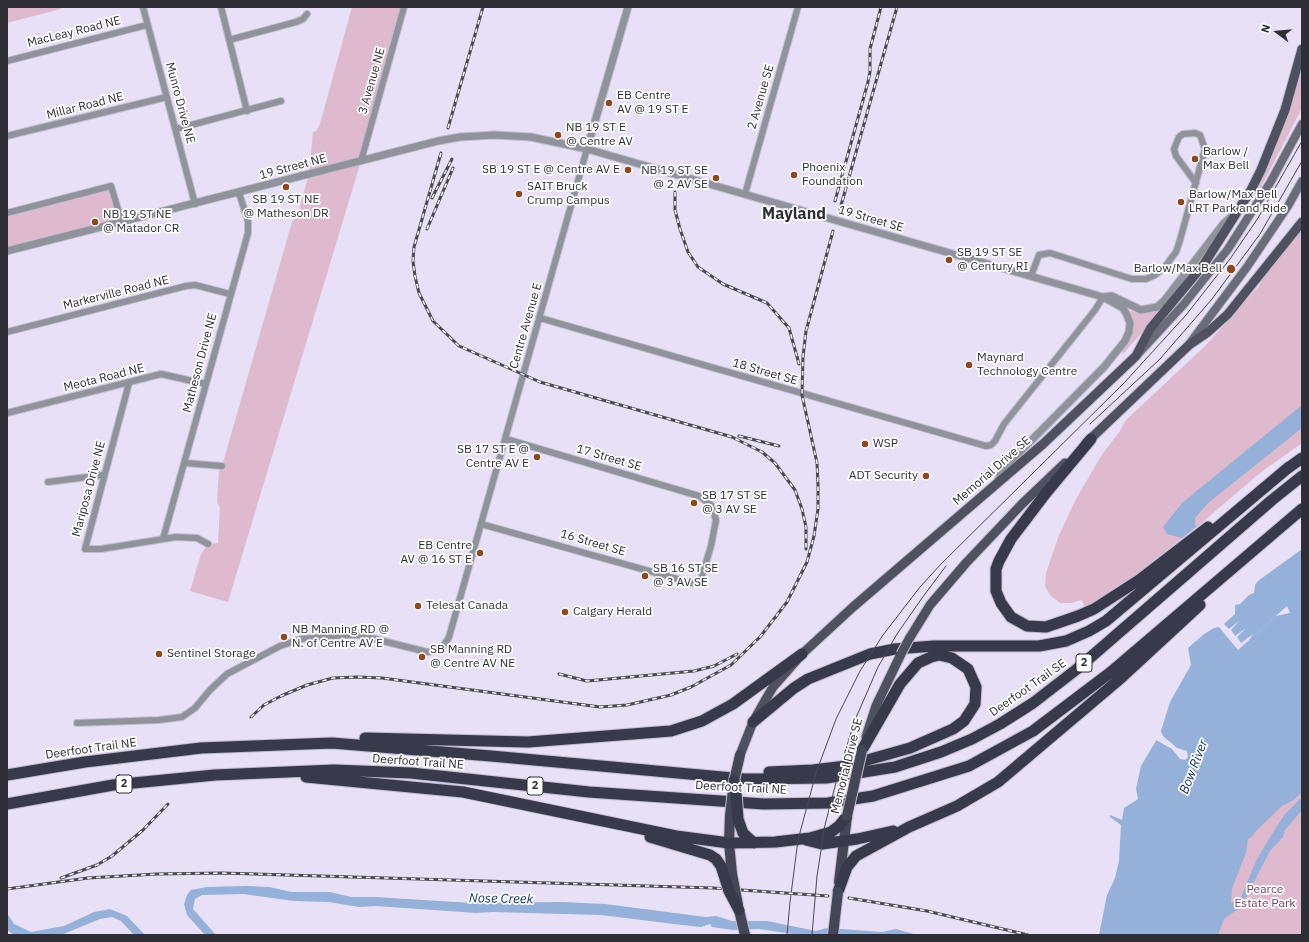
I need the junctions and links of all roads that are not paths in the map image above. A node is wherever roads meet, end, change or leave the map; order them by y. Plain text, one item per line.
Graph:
1 (143, 7) edge
2 (221, 7) edge
3 (404, 7) edge
4 (628, 7) edge
5 (798, 7) edge
6 (307, 14) dead end
7 (147, 25) junction
8 (229, 40) junction
9 (1302, 49) edge
10 (7, 61) edge
11 (168, 97) junction
12 (281, 101) dead end
13 (247, 111) junction
14 (1302, 124) edge
15 (176, 129) junction
16 (7, 136) edge
17 (587, 149) junction
18 (361, 161) junction
19 (1302, 181) edge
20 (1196, 182) junction
21 (239, 193) junction
22 (745, 194) junction
23 (195, 204) junction
24 (1241, 208) junction
25 (7, 214) edge
26 (122, 222) junction
27 (1302, 222) edge
28 (7, 252) edge
29 (1031, 276) junction
30 (230, 294) junction
31 (1103, 297) junction
32 (540, 318) junction
33 (7, 332) edge
34 (1188, 345) junction
35 (1136, 356) junction
36 (128, 383) junction
37 (206, 384) junction
38 (7, 413) edge
39 (506, 439) junction
40 (1091, 439) junction
41 (1302, 458) edge
42 (185, 463) junction
43 (222, 466) dead end
44 (1289, 467) junction
45 (103, 475) junction
46 (1302, 476) edge
47 (48, 482) dead end
48 (997, 484) junction
49 (1302, 509) edge
50 (482, 524) junction
51 (1271, 536) junction
52 (163, 539) junction
53 (208, 544) dead end
54 (698, 583) joint
55 (802, 654) junction
56 (753, 722) junction
57 (77, 723) dead end
58 (332, 743) junction
59 (862, 750) junction
60 (740, 756) joint
61 (242, 772) junction
62 (680, 772) junction
63 (7, 775) edge
64 (826, 778) joint
65 (734, 781) joint
66 (7, 804) edge
67 (551, 810) junction
68 (847, 816) junction
69 (734, 818) junction
70 (909, 827) junction
71 (803, 840) junction
72 (844, 841) junction
73 (729, 843) junction
74 (754, 843) junction
75 (728, 875) junction
76 (838, 892) junction
77 (739, 910) joint
78 (745, 935) edge
79 (833, 935) edge

1 - 7 street, Munro Drive NE
2 - 8 street
3 - 18 street, 3 Avenue NE
4 - 17 street, Centre Avenue E
5 - 22 street, 2 Avenue SE
6 - 8 street
7 - 10 street, MacLeay Road NE
7 - 11 street, Munro Drive NE
8 - 13 street
9 - 24 main road
11 - 15 street, Munro Drive NE
11 - 16 street, Millar Road NE
12 - 13 street
13 - 15 street
14 - 35 main road, Memorial Drive SE
15 - 23 street, Munro Drive NE
17 - 18 street, 19 Street NE
17 - 22 street, 19 Street SE
17 - 32 street, Centre Avenue E
18 - 21 street, 19 Street NE
19 - 34 main road, Memorial Drive SE
20 - 20 street
20 - 29 street
21 - 23 street, 19 Street NE
21 - 30 street, Matheson Drive NE
22 - 29 street, 19 Street SE
23 - 26 street, 19 Street NE
24 - 31 street
24 - 35 main road
25 - 26 street
26 - 28 street, 19 Street NE
27 - 34 main road
29 - 31 street, 19 Street SE
30 - 33 street, Markerville Road NE
30 - 37 street, Matheson Drive NE
31 - 32 street, 18 Street SE
31 - 48 street
32 - 39 street, Centre Avenue E
34 - 40 main road, Memorial Drive SE
35 - 48 main road, Memorial Drive SE
36 - 37 street, Meota Road NE
36 - 38 street, Meota Road NE
36 - 45 street, Mariposa Drive NE
37 - 42 street, Matheson Drive NE
39 - 50 street, Centre Avenue E
39 - 54 street, 17 Street SE
40 - 44 highway
40 - 59 main road, Memorial Drive SE, bridge
41 - 44 highway
42 - 43 street
42 - 52 street, Matheson Drive NE
44 - 56 highway
45 - 47 street
45 - 52 street, Mariposa Drive NE
46 - 64 highway, Deerfoot Trail SE / 2
48 - 55 main road, Memorial Drive SE
49 - 51 highway, 2
50 - 54 street, 16 Street SE
50 - 57 street, Centre Avenue E
51 - 61 highway, Deerfoot Trail NE / 2
51 - 70 highway
52 - 53 street, Mariposa Drive NE
55 - 56 main road, Memorial Drive SE
55 - 58 highway
56 - 60 main road, Memorial Drive SE
58 - 62 highway, Deerfoot Trail NE / 2
58 - 63 highway, Deerfoot Trail NE / 2
59 - 62 highway
59 - 68 highway, Memorial Drive SE, bridge
60 - 65 highway, Memorial Drive SE, bridge
61 - 66 highway, Deerfoot Trail NE / 2
61 - 67 highway
62 - 64 highway, Deerfoot Trail NE / 2
65 - 69 highway, bridge
67 - 73 highway
67 - 75 highway
68 - 71 highway
68 - 72 highway, Memorial Drive SE
69 - 73 highway
69 - 74 highway
70 - 72 highway
70 - 76 highway
71 - 72 highway
71 - 74 highway
72 - 76 highway, Memorial Drive SE
73 - 74 highway
73 - 75 highway
75 - 77 highway, bridge
76 - 79 highway, Memorial Drive SE, bridge
77 - 78 highway

